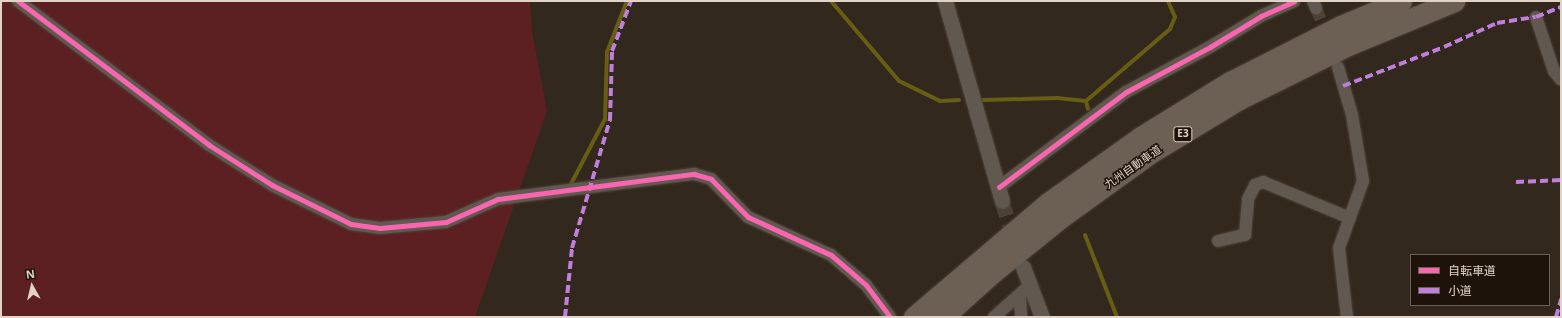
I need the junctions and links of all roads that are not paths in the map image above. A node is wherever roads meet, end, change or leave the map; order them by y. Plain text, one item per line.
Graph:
1 (18, 1) edge
2 (945, 1) edge
3 (1294, 1) edge
4 (1401, 1) edge
5 (1454, 1) edge
6 (1536, 17) dead end
7 (1338, 67) dead end
8 (1561, 80) edge
9 (1001, 194) joint
10 (1350, 218) junction
11 (1218, 241) dead end
12 (1023, 267) dead end
13 (1024, 290) junction
14 (890, 317) edge
15 (914, 317) edge
16 (943, 317) edge
17 (994, 317) edge
18 (1021, 317) edge
19 (1042, 317) edge
20 (1347, 317) edge

1 - 14 street
2 - 9 street
3 - 9 street
4 - 15 highway, 九州自動車道 / E3
5 - 16 highway, 九州自動車道 / E3
6 - 8 street
7 - 10 street
10 - 11 street
10 - 20 street
12 - 13 street
13 - 17 street
13 - 18 street
13 - 19 street

